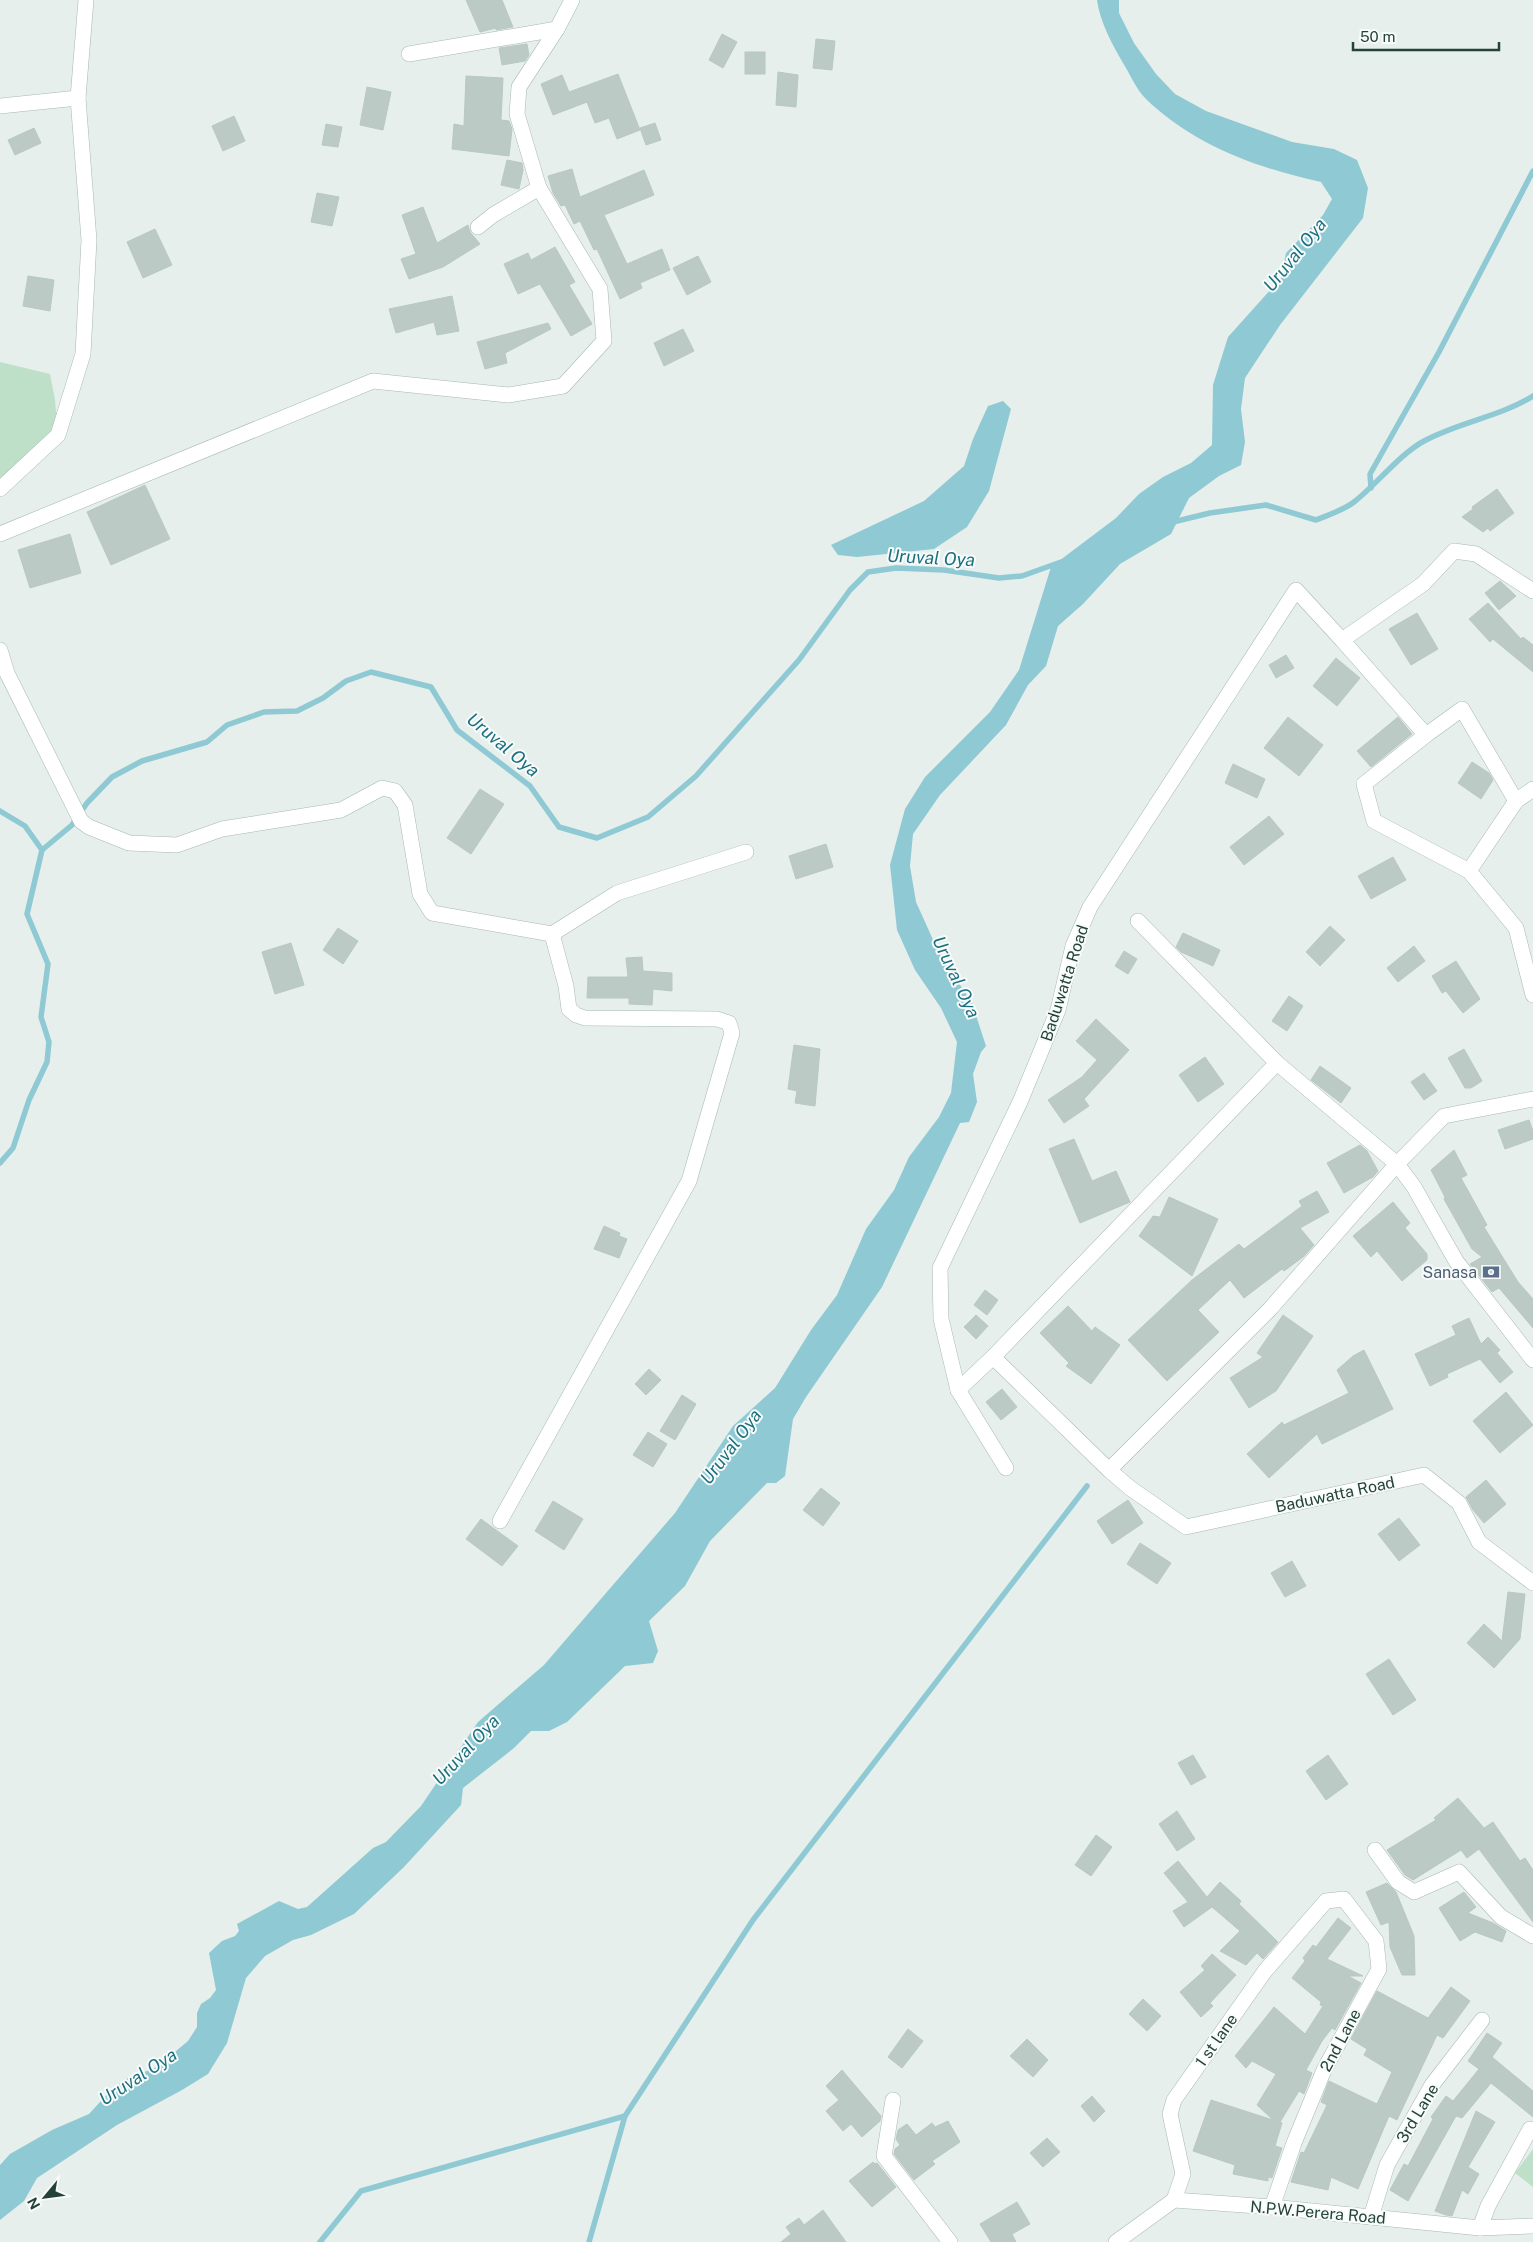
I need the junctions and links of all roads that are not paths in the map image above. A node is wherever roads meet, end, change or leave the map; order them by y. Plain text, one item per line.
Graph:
1 (86, 0) edge
2 (572, 0) edge
3 (557, 29) junction
4 (409, 54) dead end
5 (78, 98) junction
6 (0, 106) edge
7 (539, 188) junction
8 (478, 227) dead end
9 (0, 489) edge
10 (0, 536) edge
11 (1533, 591) edge
12 (1342, 640) junction
13 (0, 650) edge
14 (1426, 735) junction
15 (1533, 789) edge
16 (1516, 801) junction
17 (746, 852) dead end
18 (1469, 871) junction
19 (1138, 921) dead end
20 (552, 934) junction
21 (1533, 995) edge
22 (1277, 1063) junction
23 (1533, 1099) edge
24 (1394, 1168) junction
25 (993, 1357) junction
26 (1533, 1360) edge
27 (958, 1390) junction
28 (1006, 1468) dead end
29 (1109, 1470) junction
30 (500, 1520) dead end
31 (1533, 1583) edge
32 (1375, 1850) dead end
33 (1326, 1901) joint
34 (1533, 1936) edge
35 (1482, 2020) dead end
36 (893, 2100) dead end
37 (1530, 2129) dead end
38 (1174, 2200) junction
39 (1272, 2206) junction
40 (1371, 2217) junction
41 (1533, 2226) edge
42 (1480, 2228) junction
43 (950, 2242) edge
44 (1116, 2242) edge

1 - 5 street
2 - 3 street
3 - 4 street
3 - 7 street
5 - 6 street
5 - 9 street
7 - 8 street
7 - 10 street
11 - 12 street
12 - 14 street
12 - 27 street, Baduwatta Road
13 - 20 street
14 - 16 street
14 - 18 street
15 - 16 street
16 - 18 street
17 - 20 street
18 - 21 street
19 - 22 street
20 - 30 street
22 - 24 street
22 - 25 street
23 - 24 street
24 - 26 street
24 - 29 street
25 - 27 street
25 - 29 street, Baduwatta Road
27 - 28 street, Baduwatta Road
29 - 31 street, Baduwatta Road
32 - 34 street
33 - 38 street, 1 st lane
33 - 39 street, 2nd Lane
35 - 40 street, 3rd Lane
36 - 43 street
37 - 42 street
38 - 39 street, N.P.W.Perera Road
38 - 44 street
39 - 40 street, N.P.W.Perera Road
40 - 42 street, N.P.W.Perera Road
41 - 42 street, N.P.W.Perera Road

